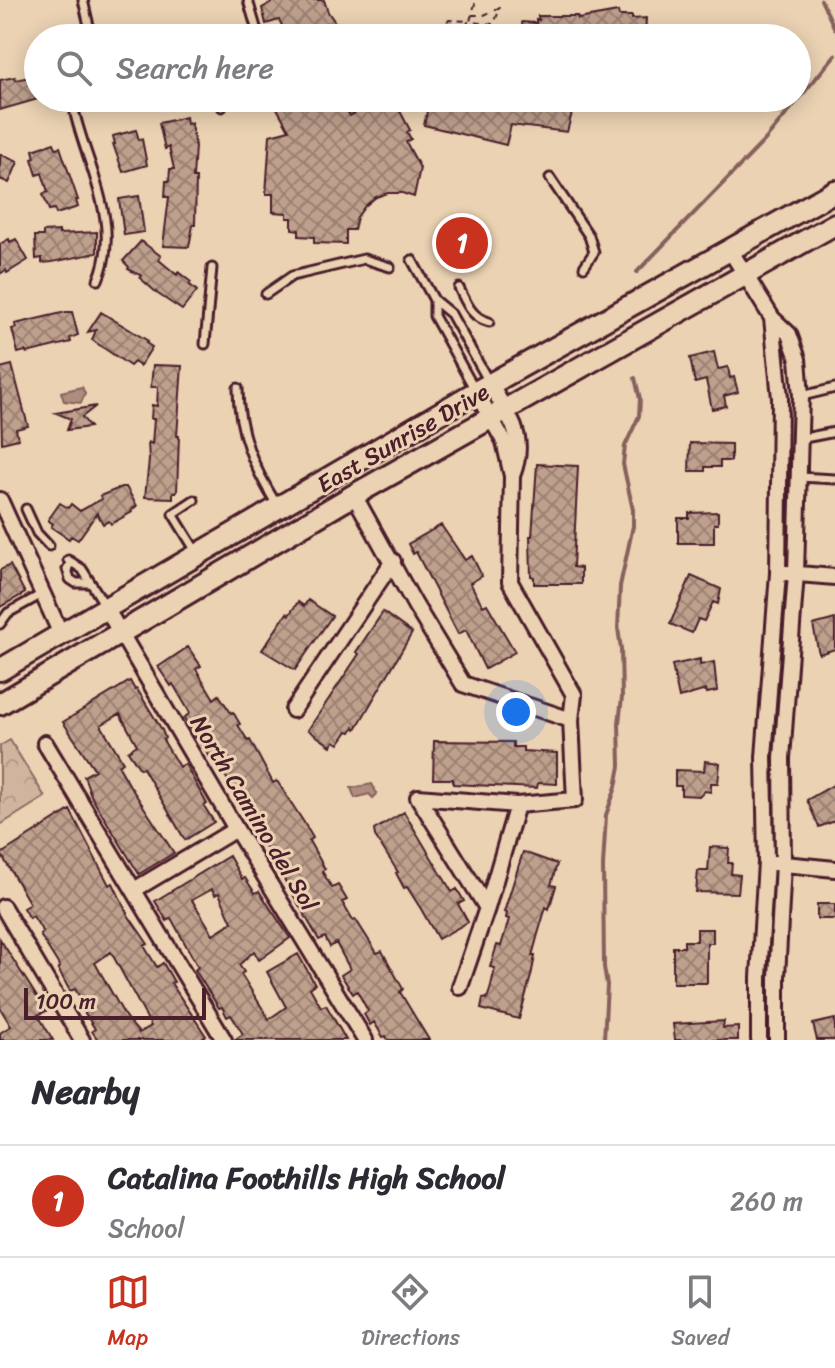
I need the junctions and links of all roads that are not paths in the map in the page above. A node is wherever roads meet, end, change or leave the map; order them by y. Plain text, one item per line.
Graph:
1 (83, 0) edge
2 (248, 0) edge
3 (89, 24) edge
4 (255, 24) edge
5 (75, 114) dead end
6 (550, 178) dead end
7 (835, 191) edge
8 (835, 224) edge
9 (730, 250) junction
10 (412, 260) dead end
11 (390, 267) dead end
12 (584, 267) dead end
13 (212, 268) dead end
14 (744, 274) junction
15 (98, 280) dead end
16 (459, 288) dead end
17 (266, 294) dead end
18 (434, 300) junction
19 (772, 318) junction
20 (489, 322) dead end
21 (205, 344) dead end
22 (238, 388) dead end
23 (483, 388) junction
24 (835, 388) edge
25 (801, 396) junction
26 (497, 414) junction
27 (835, 432) edge
28 (799, 439) junction
29 (797, 477) junction
30 (835, 479) edge
31 (354, 495) junction
32 (0, 500) edge
33 (194, 500) dead end
34 (277, 507) junction
35 (26, 509) dead end
36 (49, 546) dead end
37 (198, 555) junction
38 (393, 561) junction
39 (778, 573) junction
40 (796, 573) junction
41 (835, 577) edge
42 (90, 583) junction
43 (42, 594) junction
44 (106, 608) junction
45 (0, 624) edge
46 (61, 634) junction
47 (122, 634) junction
48 (0, 670) edge
49 (0, 704) edge
50 (293, 710) dead end
51 (571, 720) junction
52 (45, 743) dead end
53 (517, 805) junction
54 (236, 829) junction
55 (766, 862) junction
56 (783, 864) junction
57 (832, 867) edge
58 (134, 890) junction
59 (3, 907) dead end
60 (487, 908) junction
61 (460, 987) dead end
62 (80, 1039) edge
63 (224, 1040) edge
64 (365, 1040) edge
65 (759, 1040) edge
66 (777, 1040) edge

1 - 3 lane
2 - 4 lane
5 - 15 lane
6 - 12 lane
7 - 9 main road, East Sunrise Drive
8 - 14 main road, East Sunrise Drive
9 - 14 street
9 - 23 main road, East Sunrise Drive
10 - 18 lane
11 - 17 lane
13 - 21 lane
14 - 19 street
14 - 26 main road, East Sunrise Drive
16 - 20 lane
18 - 23 lane
18 - 23 lane
19 - 25 street
19 - 39 street
22 - 34 lane
23 - 26 street
23 - 34 main road, East Sunrise Drive
24 - 25 lane
25 - 28 street
26 - 31 main road, East Sunrise Drive
26 - 51 street
27 - 28 lane
28 - 29 street
29 - 30 lane
29 - 40 street
31 - 38 street
31 - 47 main road, East Sunrise Drive
32 - 43 street
33 - 37 lane
34 - 37 main road, East Sunrise Drive
35 - 36 lane
37 - 44 main road, East Sunrise Drive
38 - 50 street
38 - 51 street
39 - 40 street
39 - 55 street
40 - 41 street
40 - 56 street
42 - 42 lane
42 - 44 lane
43 - 45 lane
43 - 46 street
44 - 46 main road, East Sunrise Drive
44 - 47 street, North Camino del Sol
46 - 48 main road, East Sunrise Drive
47 - 49 main road, East Sunrise Drive
47 - 54 street, North Camino del Sol
51 - 53 street
52 - 58 street
53 - 60 street
53 - 60 street
54 - 58 street
54 - 64 street, North Camino del Sol
55 - 56 street
55 - 65 street
56 - 57 street
56 - 66 street
58 - 63 street
59 - 62 street
60 - 61 street

